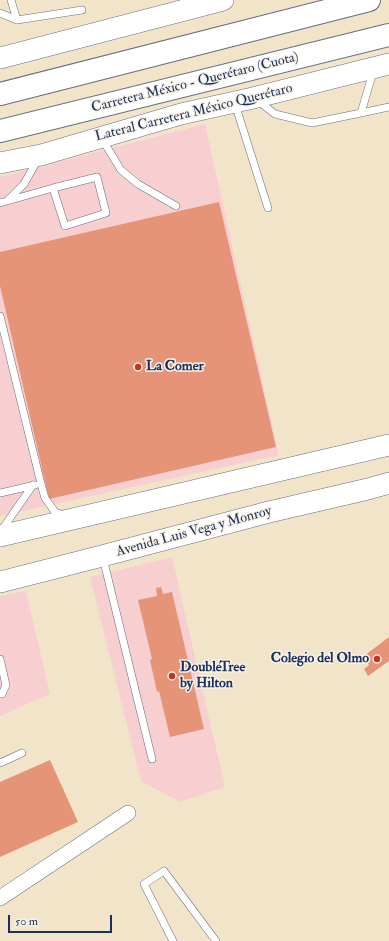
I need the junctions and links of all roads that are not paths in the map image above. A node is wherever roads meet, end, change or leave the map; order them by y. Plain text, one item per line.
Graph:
1 (11, 0) edge
2 (223, 0) edge
3 (369, 0) edge
4 (82, 10) dead end
5 (0, 13) edge
6 (17, 20) junction
7 (389, 35) edge
8 (0, 58) edge
9 (382, 66) edge
10 (0, 94) edge
11 (244, 100) junction
12 (389, 107) edge
13 (361, 112) junction
14 (0, 131) edge
15 (101, 137) junction
16 (41, 154) junction
17 (0, 164) edge
18 (53, 188) junction
19 (4, 202) edge
20 (176, 206) dead end
21 (268, 208) dead end
22 (0, 316) edge
23 (389, 445) edge
24 (389, 483) edge
25 (41, 484) junction
26 (33, 485) junction
27 (0, 494) edge
28 (75, 518) junction
29 (0, 532) edge
30 (0, 536) edge
31 (102, 556) junction
32 (0, 582) edge
33 (0, 660) edge
34 (0, 694) edge
35 (22, 753) dead end
36 (152, 759) dead end
37 (0, 763) edge
38 (128, 813) dead end
39 (0, 898) edge
40 (173, 941) edge
41 (216, 941) edge

1 - 6 lane
2 - 8 main road
3 - 10 highway
4 - 6 lane
5 - 6 lane
7 - 14 highway, Carretera México - Querétaro (Cuota)
9 - 11 main road, Lateral Carretera México Querétaro
9 - 13 lane
11 - 13 lane
11 - 15 main road, Lateral Carretera México Querétaro
11 - 21 lane
12 - 13 lane
15 - 16 main road, Lateral Carretera México Querétaro
15 - 20 lane
16 - 17 main road, Lateral Carretera México Querétaro
16 - 19 lane
18 - 18 lane
18 - 19 lane
22 - 25 lane
23 - 28 main road
24 - 31 main road, Avenida Luis Vega y Monroy
25 - 26 lane
25 - 28 lane
26 - 27 lane
26 - 29 lane
28 - 30 main road
31 - 32 main road, Avenida Luis Vega y Monroy
31 - 36 lane
33 - 34 lane
35 - 37 lane
38 - 39 street
40 - 41 lane

